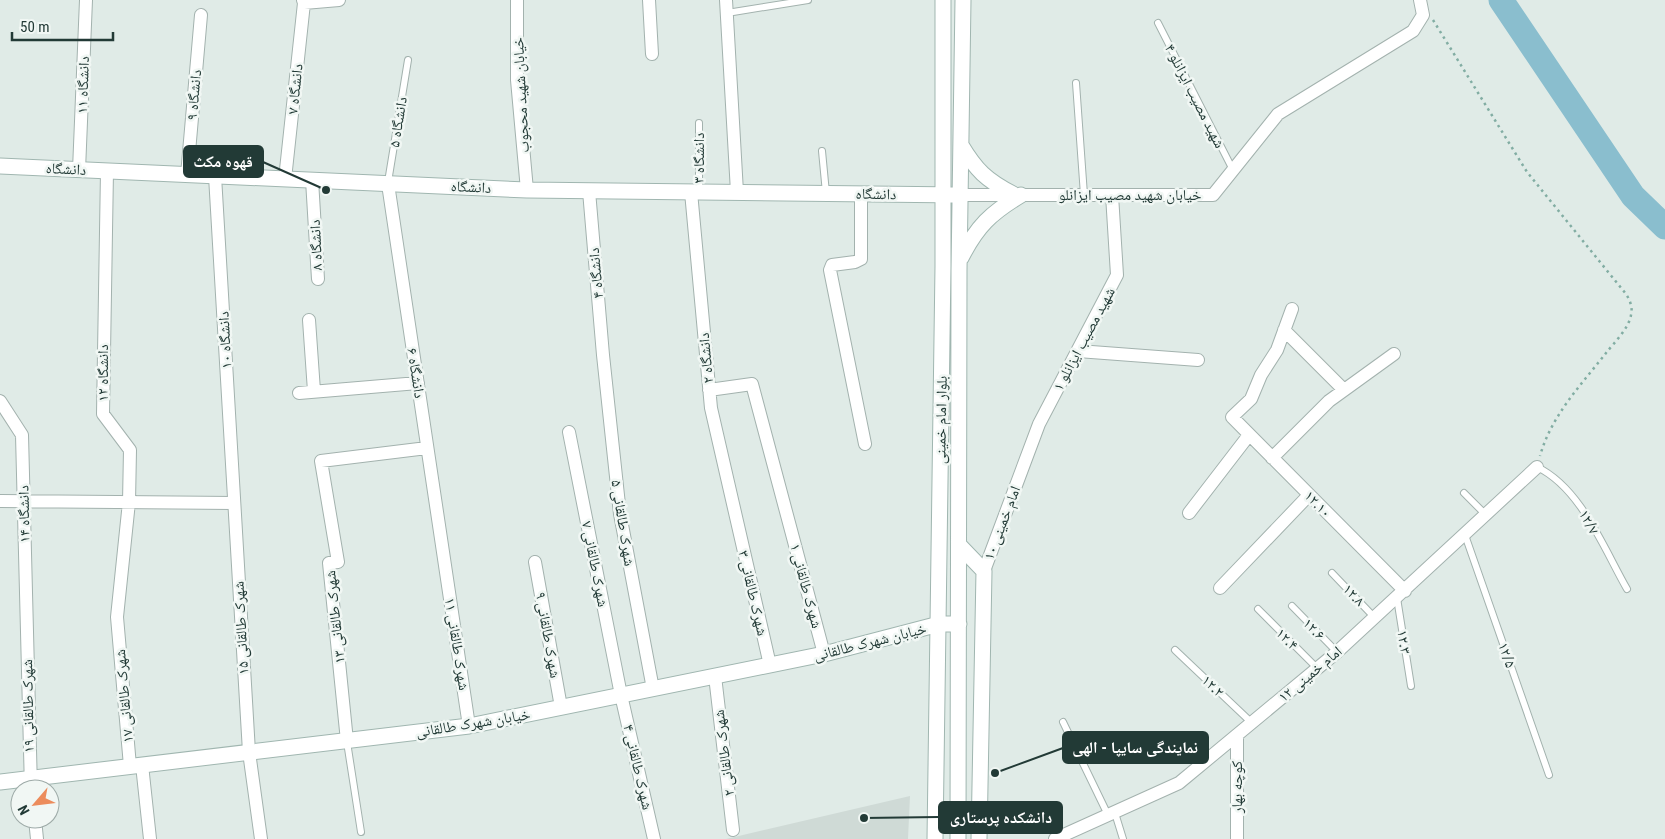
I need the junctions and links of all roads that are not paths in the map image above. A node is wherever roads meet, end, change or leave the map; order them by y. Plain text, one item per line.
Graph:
1 (86, 0) edge
2 (339, 0) edge
3 (517, 0) edge
4 (649, 0) edge
5 (808, 0) edge
6 (943, 0) edge
7 (963, 0) edge
8 (1420, 0) edge
9 (304, 2) edge
10 (726, 6) edge
11 (201, 15) dead end
12 (1158, 23) dead end
13 (652, 54) dead end
14 (408, 60) dead end
15 (1076, 83) dead end
16 (699, 123) dead end
17 (961, 145) junction
18 (822, 152) dead end
19 (0, 166) edge
20 (79, 170) junction
21 (1233, 170) junction
22 (107, 171) junction
23 (187, 175) junction
24 (215, 176) junction
25 (285, 179) junction
26 (312, 180) junction
27 (388, 184) junction
28 (527, 190) junction
29 (589, 191) junction
30 (695, 192) junction
31 (737, 192) junction
32 (826, 193) junction
33 (861, 194) junction
34 (942, 194) junction
35 (960, 194) junction
36 (1017, 194) junction
37 (1084, 195) junction
38 (1112, 195) junction
39 (959, 261) junction
40 (318, 279) dead end
41 (1292, 309) dead end
42 (309, 320) dead end
43 (1284, 330) junction
44 (1078, 351) junction
45 (1394, 354) dead end
46 (603, 355) joint
47 (1198, 360) dead end
48 (418, 383) junction
49 (709, 390) junction
50 (1344, 390) junction
51 (314, 391) junction
52 (299, 393) dead end
53 (0, 401) edge
54 (569, 432) dead end
55 (1250, 435) junction
56 (865, 444) dead end
57 (427, 448) junction
58 (1272, 458) junction
59 (1537, 467) joint
60 (1020, 476) joint
61 (1464, 493) dead end
62 (1309, 495) junction
63 (0, 501) edge
64 (23, 501) junction
65 (129, 502) junction
66 (234, 503) junction
67 (1189, 513) dead end
68 (1486, 515) junction
69 (737, 521) joint
70 (1465, 535) junction
71 (959, 545) junction
72 (444, 562) joint
73 (535, 562) dead end
74 (984, 571) junction
75 (1332, 573) dead end
76 (1220, 588) dead end
77 (1627, 589) dead end
78 (1401, 595) junction
79 (1292, 606) dead end
80 (1258, 609) dead end
81 (1375, 618) junction
82 (939, 624) junction
83 (117, 626) joint
84 (959, 630) junction
85 (26, 633) joint
86 (982, 639) junction
87 (1174, 650) dead end
88 (1337, 652) junction
89 (824, 654) junction
90 (770, 666) junction
91 (1317, 668) junction
92 (715, 676) junction
93 (1411, 686) dead end
94 (654, 689) junction
95 (621, 695) junction
96 (561, 707) junction
97 (1063, 722) dead end
98 (1252, 723) junction
99 (469, 726) junction
100 (1237, 736) junction
101 (347, 740) junction
102 (249, 752) junction
103 (136, 766) junction
104 (1549, 775) dead end
105 (30, 779) edge
106 (59, 779) edge
107 (1111, 814) junction
108 (733, 830) dead end
109 (361, 832) dead end
110 (150, 839) edge
111 (261, 839) edge
112 (654, 839) edge
113 (935, 839) edge
114 (958, 839) edge
115 (978, 839) edge
116 (1055, 839) edge
117 (1124, 839) edge
118 (1237, 839) edge

1 - 20 street, دانشگاه ۱۱
2 - 9 street
3 - 28 street, خیابان شهید محجوب
4 - 13 street
5 - 10 lane
6 - 34 main road, بلوار امام خمینی
7 - 17 main road, بلوار امام خمینی
8 - 21 street, خیابان شهید مصیب ایزانلو
9 - 25 street, دانشگاه ۷
10 - 31 street
11 - 23 street, دانشگاه ۹
12 - 21 lane, شهید مصیب ایزانلو ۴
14 - 27 lane, دانشگاه ۵
15 - 37 lane
16 - 30 lane, دانشگاه ۳
17 - 35 main road, بلوار امام خمینی
17 - 36 main road
18 - 32 lane
19 - 20 main road, دانشگاه
20 - 22 main road, دانشگاه
21 - 38 street, خیابان شهید مصیب ایزانلو
22 - 23 main road, دانشگاه
22 - 65 street, دانشگاه ۱۲
23 - 24 main road, دانشگاه
24 - 25 main road, دانشگاه
24 - 66 street, دانشگاه ۱۰
25 - 26 main road, دانشگاه
26 - 27 main road, دانشگاه
26 - 40 street, دانشگاه ۸
27 - 28 main road, دانشگاه
27 - 48 street, دانشگاه ۶
28 - 29 main road, دانشگاه
29 - 30 main road, دانشگاه
29 - 46 street, دانشگاه ۴
30 - 31 main road, دانشگاه
30 - 49 street, دانشگاه ۲
31 - 32 main road, دانشگاه
32 - 33 main road, دانشگاه
33 - 34 main road, دانشگاه
33 - 56 street
34 - 35 main road, دانشگاه
34 - 82 main road, بلوار امام خمینی
35 - 36 street, خیابان شهید مصیب ایزانلو
35 - 39 main road, بلوار امام خمینی
36 - 37 street, خیابان شهید مصیب ایزانلو
36 - 39 main road
37 - 38 street, خیابان شهید مصیب ایزانلو
38 - 44 street, شهید مصیب ایزانلو ۱
39 - 71 main road, بلوار امام خمینی
41 - 43 street
42 - 51 street
43 - 50 street
43 - 55 street, ۱۲.۱۰
44 - 47 street
44 - 60 street, شهید مصیب ایزانلو ۱
45 - 50 street
46 - 94 street, شهرک طالقانی ۵
48 - 51 street
48 - 57 street, دانشگاه ۶
49 - 69 street, دانشگاه ۲
49 - 89 street, شهرک طالقانی ۱
50 - 58 street
51 - 52 street
53 - 64 street, دانشگاه ۱۴
54 - 95 street, شهرک طالقانی ۷
55 - 58 street, ۱۲.۱۰
55 - 67 street
57 - 72 street, دانشگاه ۶
57 - 101 street, شهرک طالقانی ۱۳
58 - 62 street, ۱۲.۱۰
59 - 68 street, امام خمینی ۱۲
59 - 77 lane, ۱۲/۷
60 - 74 street, امام خمینی ۱۰
61 - 68 lane
62 - 76 street
62 - 78 street, ۱۲.۱۰
63 - 64 street
64 - 65 street
64 - 85 street, دانشگاه ۱۴
65 - 66 street
65 - 83 street, دانشگاه ۱۲
66 - 102 street, شهرک طالقانی ۱۵
68 - 70 street, امام خمینی ۱۲
69 - 90 street, شهرک طالقانی ۳
70 - 78 street, امام خمینی ۱۲
70 - 104 lane, ۱۲/۵
71 - 74 main road
71 - 84 main road, بلوار امام خمینی
72 - 99 street, شهرک طالقانی ۱۱
73 - 96 street, شهرک طالقانی ۹
74 - 86 main road
75 - 81 lane, ۱۲.۸
78 - 81 street, امام خمینی ۱۲
78 - 93 lane, ۱۲.۳
79 - 88 lane, ۱۲.۶
80 - 91 lane, ۱۲.۴
81 - 88 street, امام خمینی ۱۲
82 - 84 main road, خیابان شهرک طالقانی
82 - 89 main road, خیابان شهرک طالقانی
82 - 113 main road, بلوار امام خمینی
83 - 103 street, شهرک طالقانی ۱۷
84 - 86 main road, خیابان شهرک طالقانی
84 - 114 main road, بلوار امام خمینی
85 - 105 street, شهرک طالقانی ۱۹
86 - 115 main road
87 - 98 lane, ۱۲.۲
88 - 91 street, امام خمینی ۱۲
89 - 90 main road, خیابان شهرک طالقانی
90 - 92 main road, خیابان شهرک طالقانی
91 - 98 street, امام خمینی ۱۲
92 - 94 main road, خیابان شهرک طالقانی
92 - 108 street, شهرک طالقانی ۲
94 - 95 main road, خیابان شهرک طالقانی
95 - 96 main road, خیابان شهرک طالقانی
95 - 112 street, شهرک طالقانی ۴
96 - 99 main road, خیابان شهرک طالقانی
97 - 107 lane
98 - 100 street, امام خمینی ۱۲
99 - 101 main road, خیابان شهرک طالقانی
100 - 107 street, امام خمینی ۱۲
100 - 118 street, کوچه بهار
101 - 102 main road, خیابان شهرک طالقانی
101 - 109 lane
102 - 103 main road, خیابان شهرک طالقانی
102 - 111 street, شهرک طالقانی ۱۵
103 - 106 main road, خیابان شهرک طالقانی
103 - 110 street, شهرک طالقانی ۱۷
107 - 116 street, امام خمینی ۱۲
107 - 117 lane

